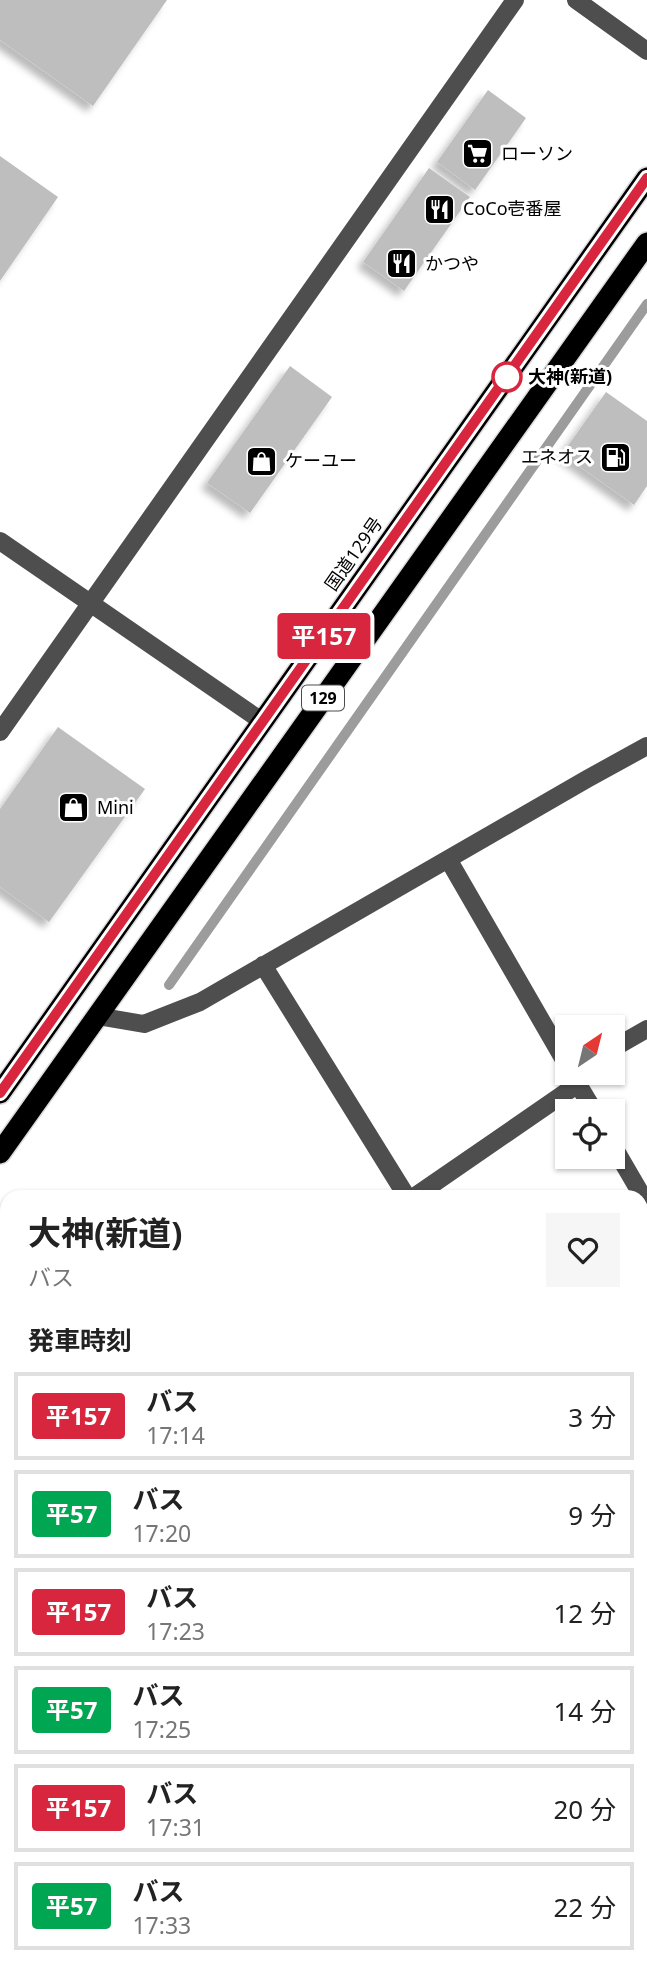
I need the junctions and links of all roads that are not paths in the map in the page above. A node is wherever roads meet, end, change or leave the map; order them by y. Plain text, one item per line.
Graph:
1 (515, 0) edge
2 (576, 0) edge
3 (647, 51) edge
4 (647, 178) edge
5 (647, 243) edge
6 (0, 541) edge
7 (90, 604) junction
8 (262, 722) junction
9 (0, 732) edge
10 (647, 746) edge
11 (448, 859) junction
12 (264, 965) junction
13 (97, 1016) junction
14 (647, 1029) edge
15 (625, 1042) edge
16 (555, 1044) edge
17 (565, 1085) edge
18 (0, 1093) edge
19 (0, 1153) edge
20 (625, 1166) edge
21 (403, 1190) edge
22 (423, 1190) edge
23 (639, 1190) edge

1 - 7 street
2 - 3 street
4 - 8 highway, 国道129号 / 129
5 - 13 highway, 129
6 - 7 street
7 - 8 street
7 - 9 street
8 - 18 highway, 国道129号 / 129
10 - 11 street
11 - 12 street
11 - 16 street
12 - 13 street
12 - 21 street
13 - 19 highway, 129
14 - 15 street
17 - 22 street
20 - 23 street

